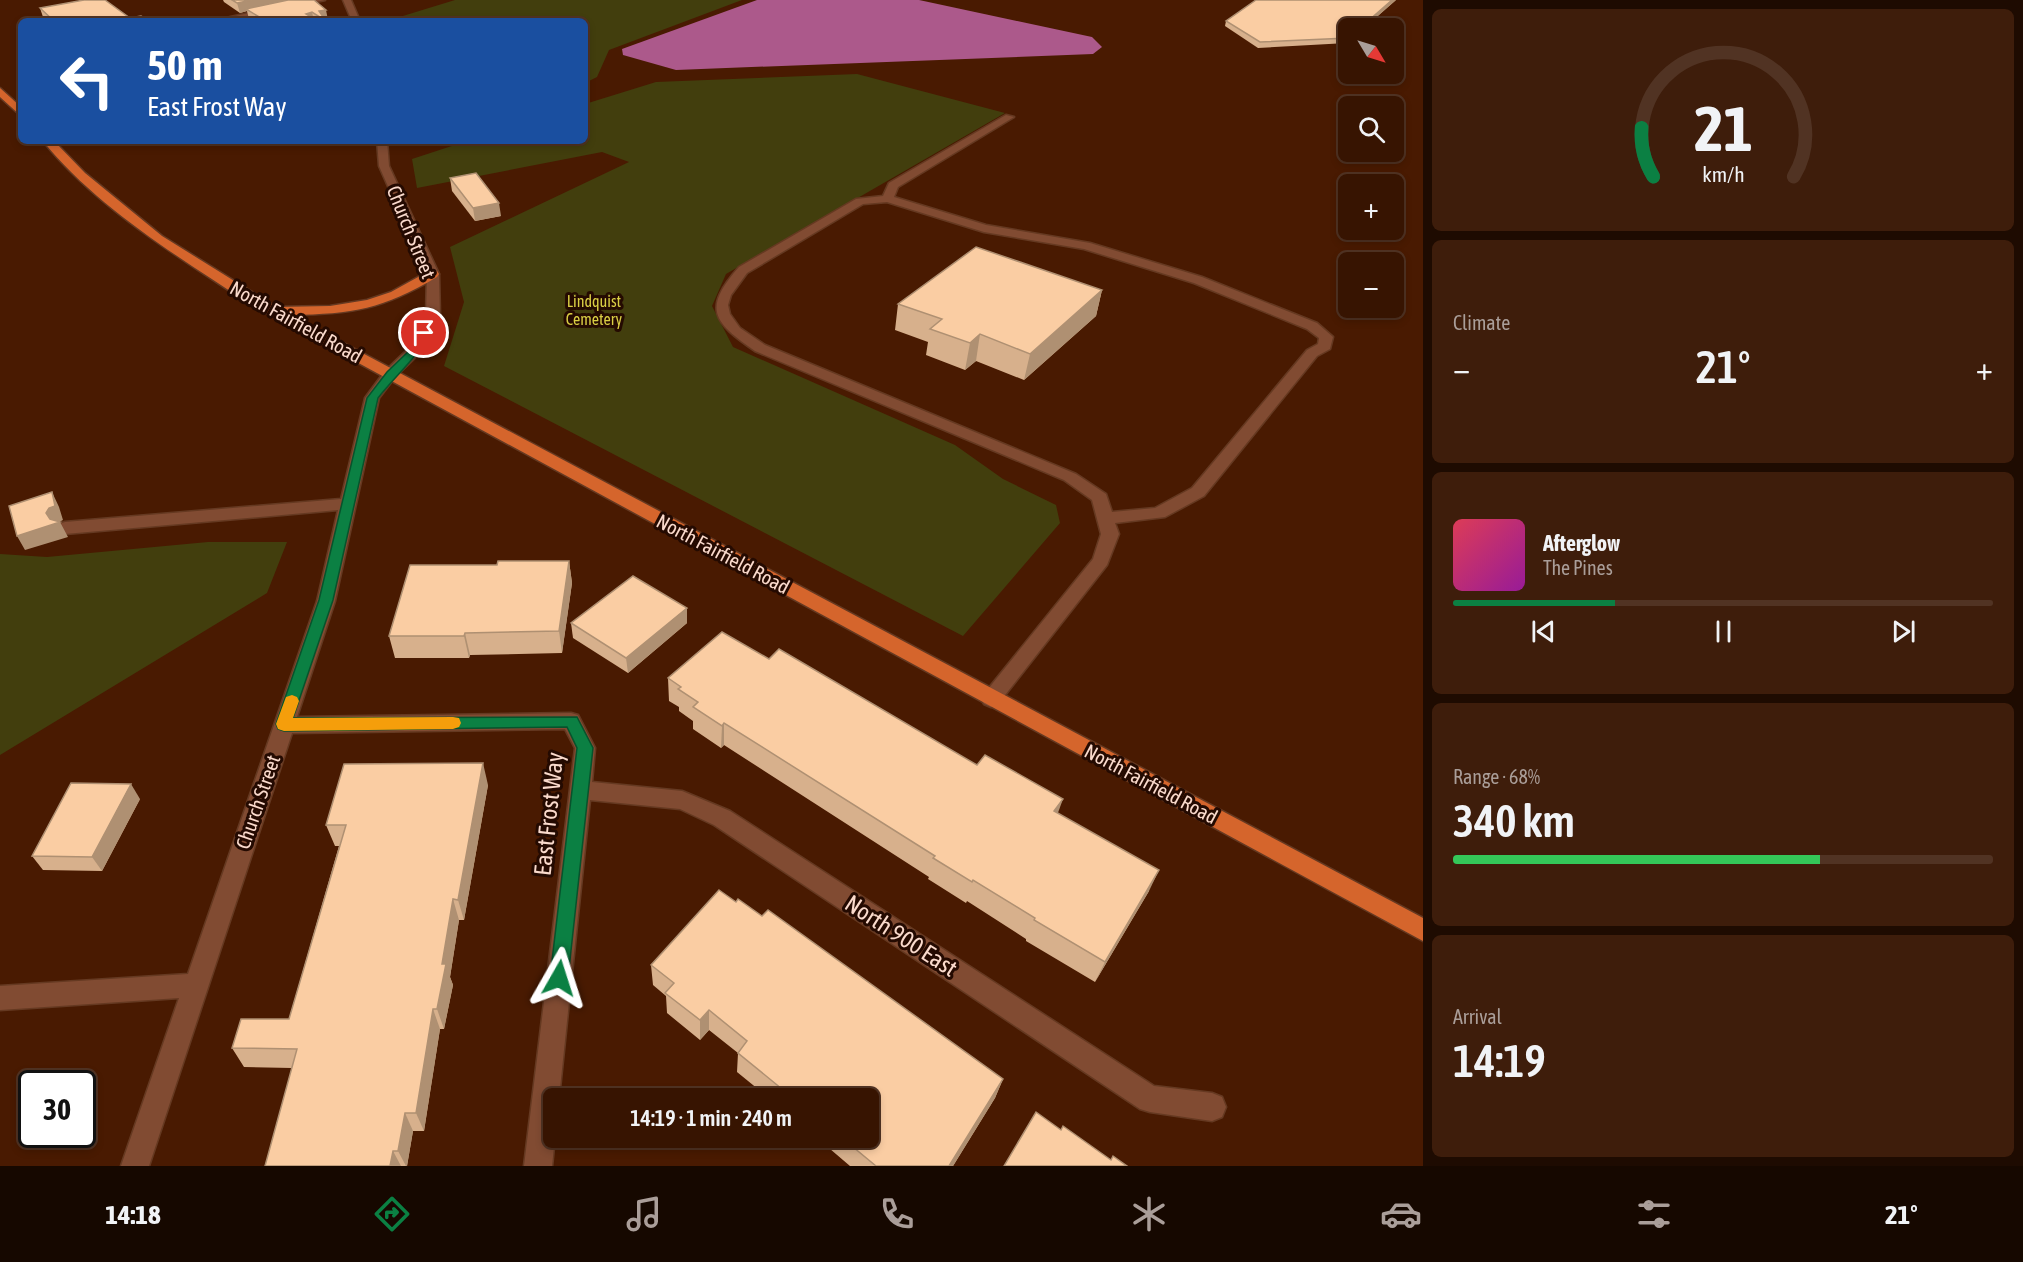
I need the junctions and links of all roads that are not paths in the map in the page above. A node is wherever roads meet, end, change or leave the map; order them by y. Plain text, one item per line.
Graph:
1 (321, 0) edge
2 (347, 0) edge
3 (231, 18) edge
4 (355, 18) edge
5 (0, 91) edge
6 (18, 110) edge
7 (1009, 117) dead end
8 (51, 144) edge
9 (382, 144) edge
10 (888, 199) junction
11 (433, 274) junction
12 (274, 311) junction
13 (390, 374) junction
14 (348, 504) junction
15 (1107, 518) junction
16 (65, 528) dead end
17 (990, 699) junction
18 (284, 724) junction
19 (580, 790) junction
20 (1423, 930) edge
21 (198, 985) junction
22 (0, 998) edge
23 (1212, 1107) dead end
24 (135, 1166) edge
25 (538, 1166) edge

1 - 3 street
2 - 4 street
5 - 6 main road
7 - 10 street
8 - 12 main road, North Fairfield Road
9 - 11 street, Church Street
10 - 15 street
10 - 15 street
11 - 12 main road
11 - 13 street, Church Street
12 - 13 main road, North Fairfield Road
13 - 14 street, Church Street
13 - 17 main road, North Fairfield Road
14 - 16 street
14 - 18 street, Church Street
15 - 17 street
17 - 20 main road, North Fairfield Road
18 - 19 street, East Frost Way
18 - 21 street, Church Street
19 - 23 street, North 900 East
19 - 25 street, East Frost Way
21 - 22 street
21 - 24 street, Church Street

